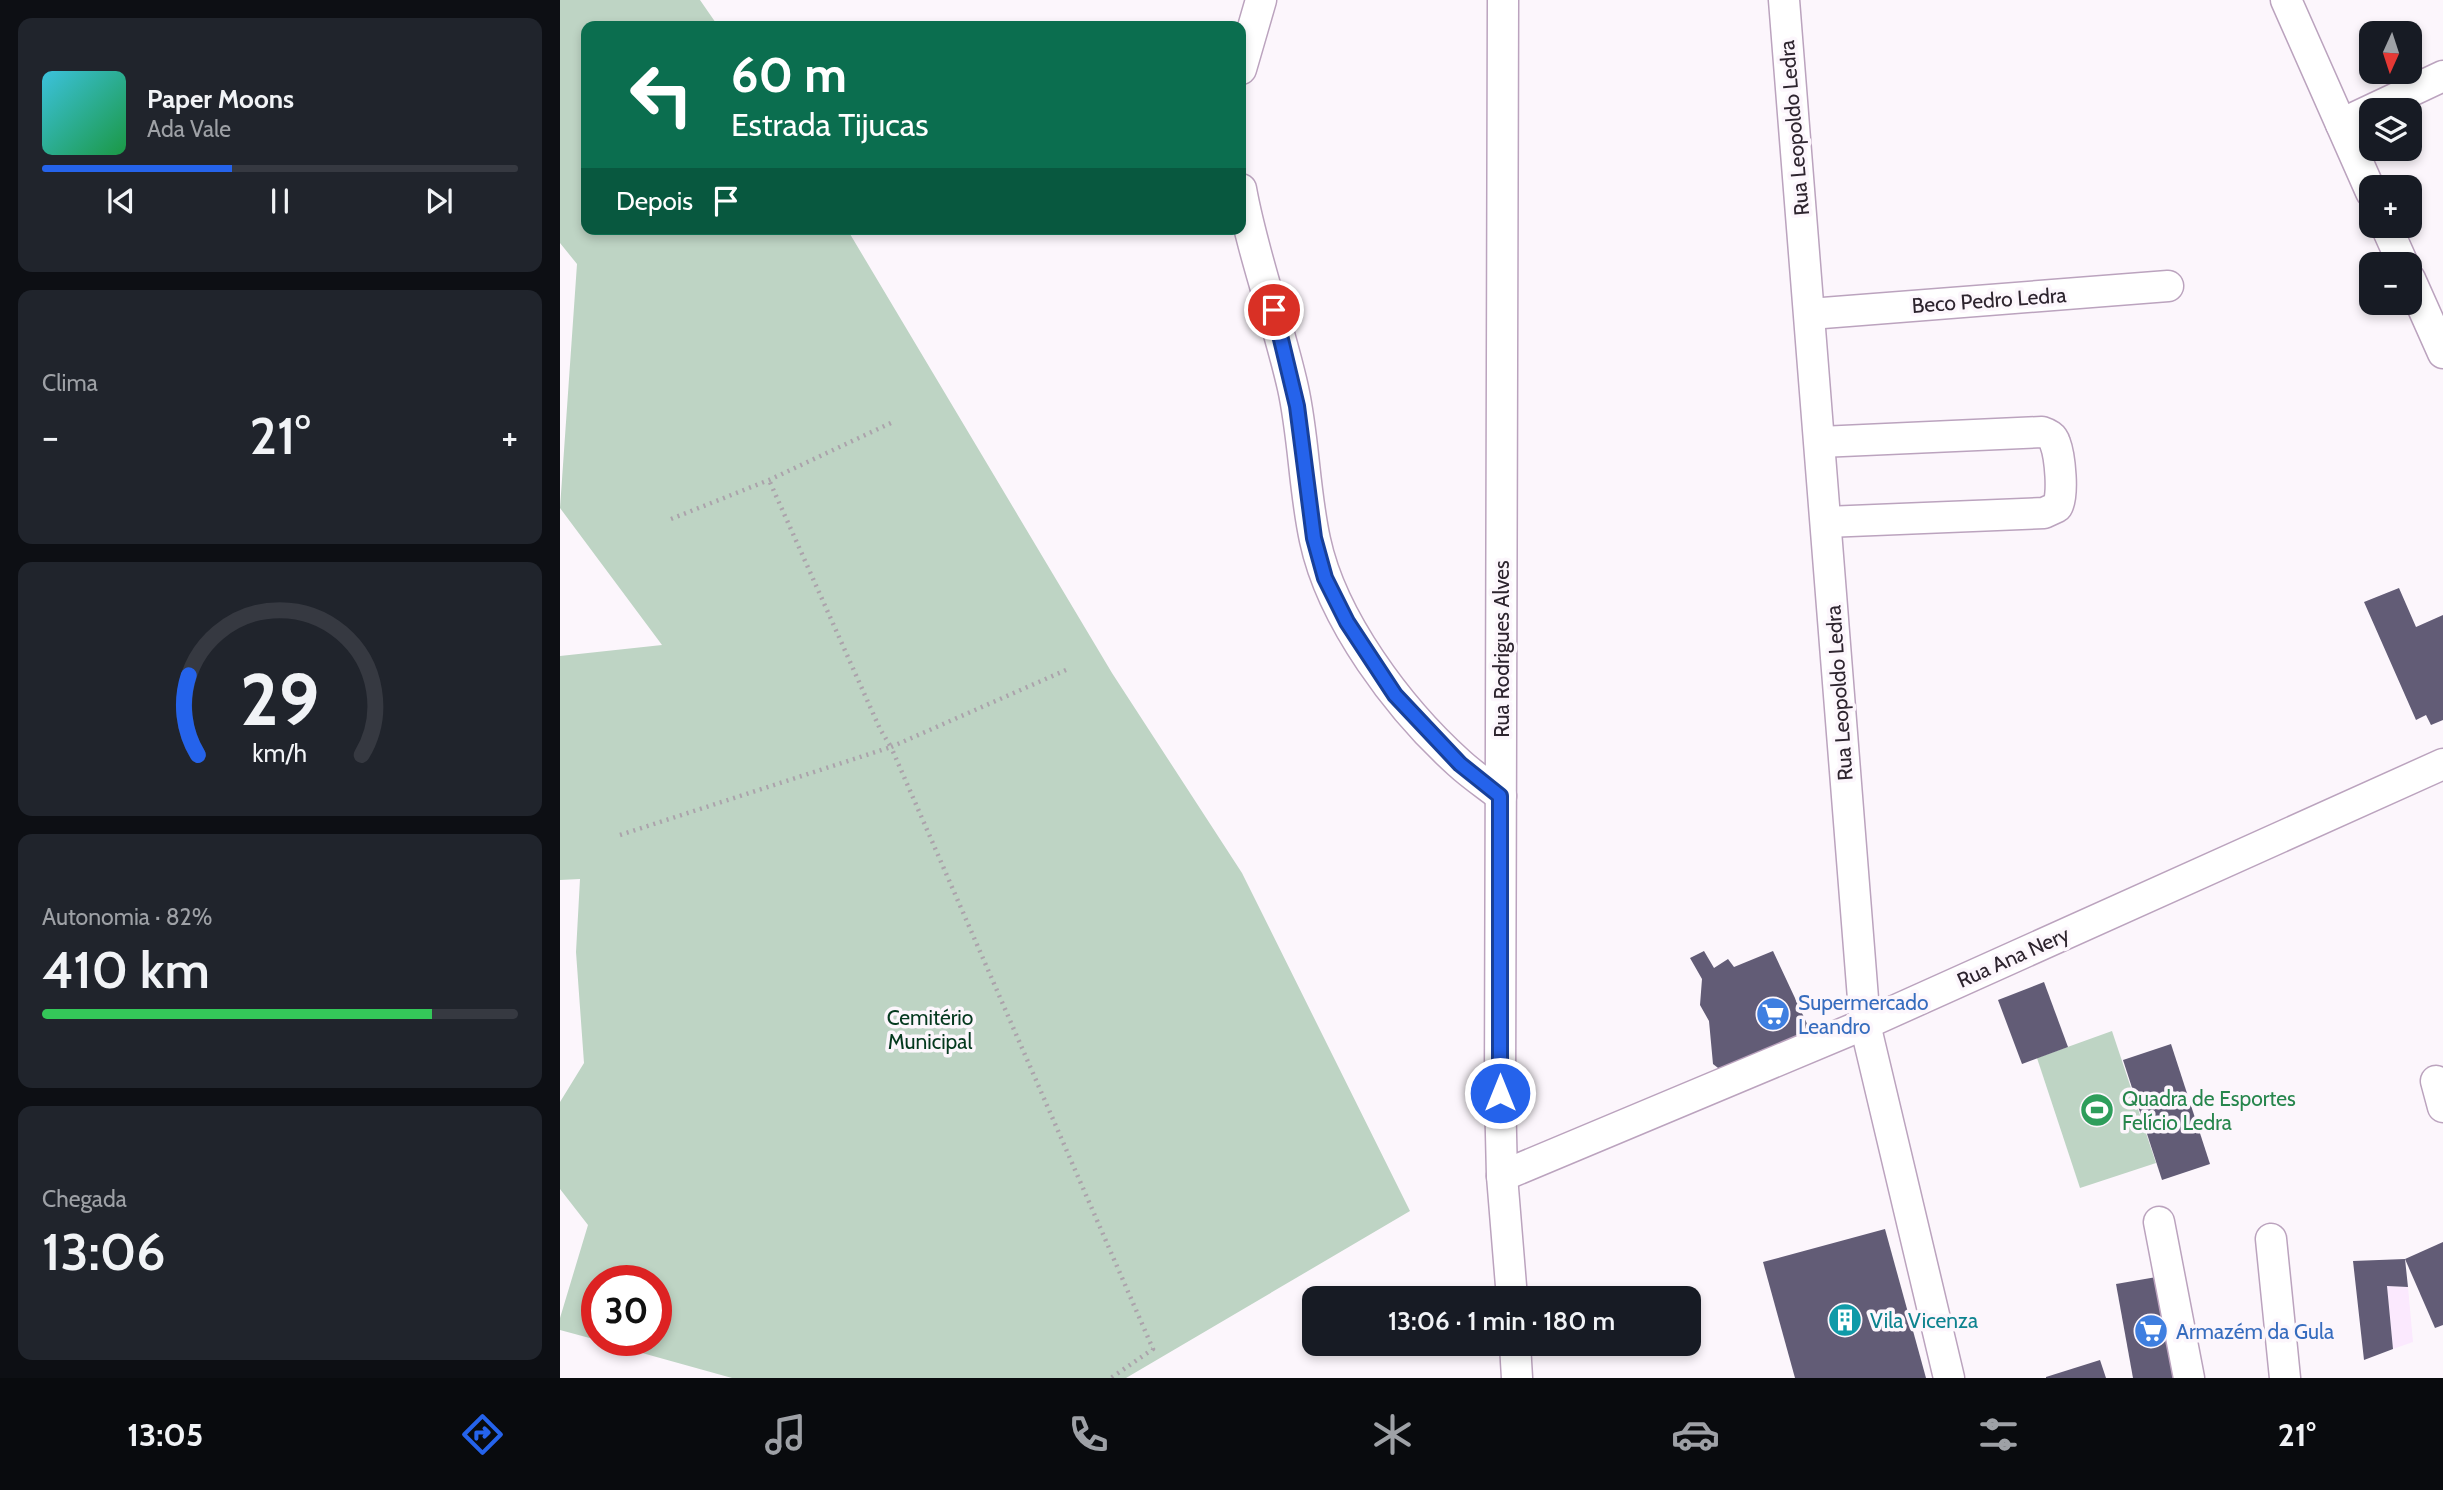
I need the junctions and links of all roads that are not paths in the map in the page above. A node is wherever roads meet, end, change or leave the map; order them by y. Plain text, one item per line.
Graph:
1 (1261, 0) edge
2 (1503, 0) edge
3 (1784, 0) edge
4 (2286, 0) edge
5 (1246, 52) edge
6 (2443, 76) edge
7 (2341, 124) junction
8 (2364, 175) edge
9 (1246, 207) edge
10 (2168, 286) dead end
11 (2422, 306) edge
12 (1810, 314) junction
13 (2443, 353) edge
14 (1819, 442) junction
15 (1826, 522) junction
16 (2443, 764) edge
17 (1500, 796) junction
18 (1865, 1024) junction
19 (1502, 1176) junction
20 (2159, 1222) dead end
21 (2271, 1239) dead end
22 (1510, 1286) edge
23 (1516, 1356) edge
24 (1517, 1378) edge
25 (1949, 1378) edge
26 (2189, 1378) edge
27 (2285, 1378) edge

1 - 5 street
2 - 17 street, Rua Rodrigues Alves
3 - 12 street, Rua Leopoldo Ledra
4 - 7 street
6 - 7 street
7 - 8 street
9 - 17 street
10 - 12 street, Beco Pedro Ledra
11 - 13 street
12 - 14 street, Rua Leopoldo Ledra
14 - 15 street, Rua Leopoldo Ledra
14 - 15 street
15 - 18 street, Rua Leopoldo Ledra
16 - 18 street, Rua Ana Nery
17 - 19 street, Rua Rodrigues Alves
18 - 19 street, Rua Ana Nery
18 - 25 street, Rua Leopoldo Ledra
19 - 22 street, Rua Rodrigues Alves
20 - 26 street
21 - 27 street
23 - 24 street

